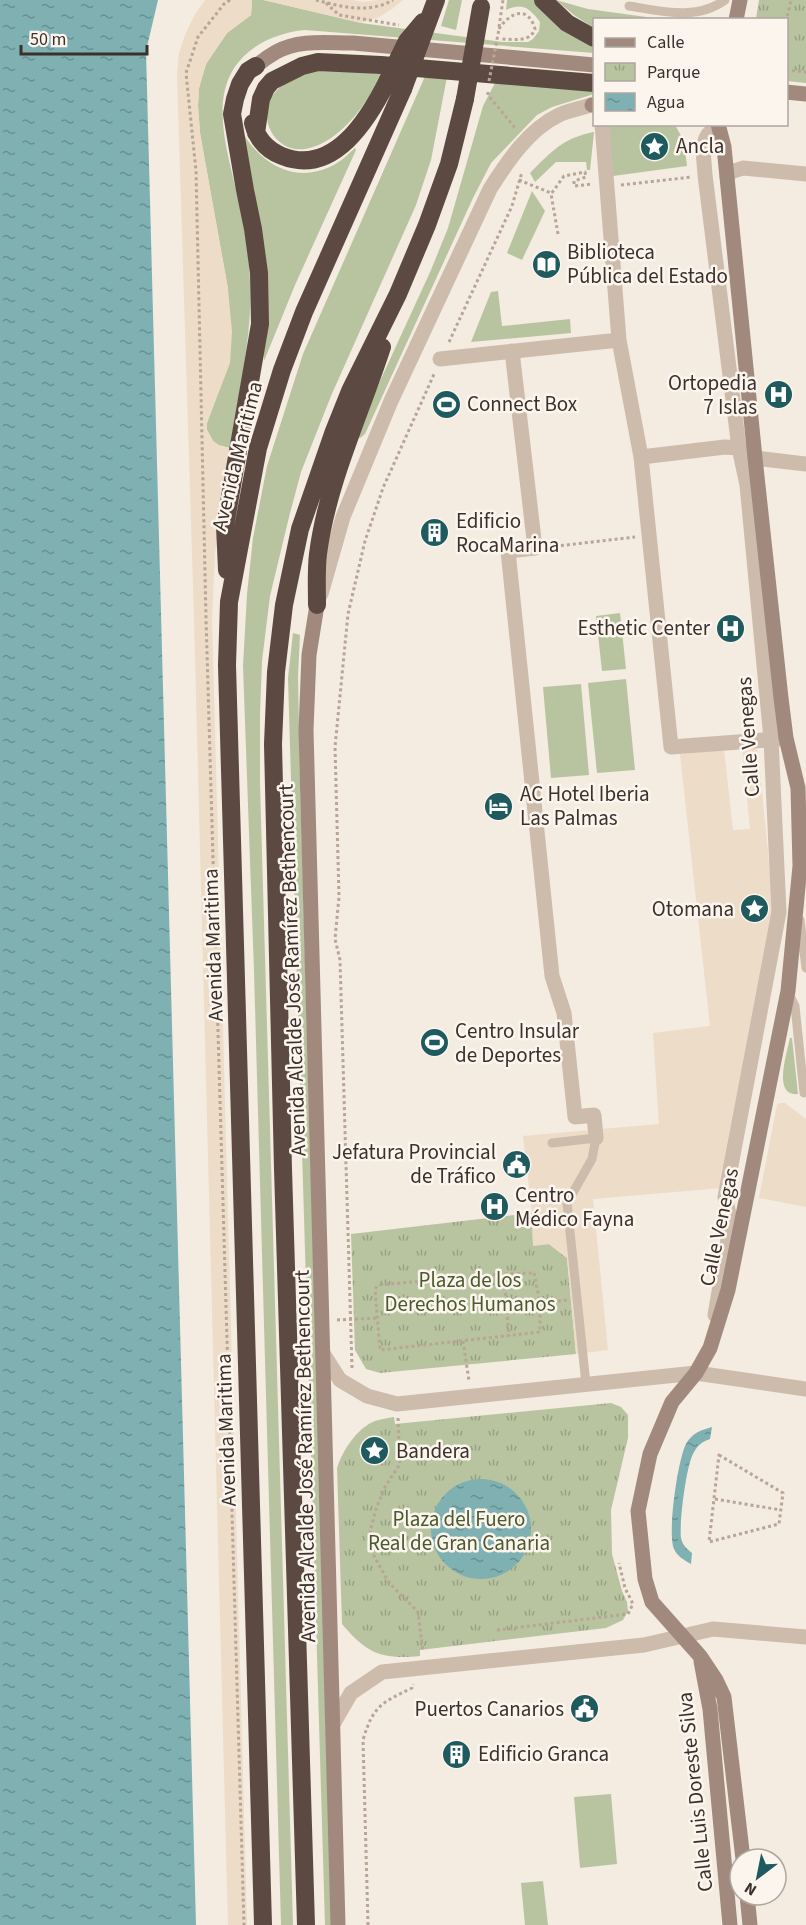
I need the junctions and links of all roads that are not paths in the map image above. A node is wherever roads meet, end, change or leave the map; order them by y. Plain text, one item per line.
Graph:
1 (543, 0) edge
2 (725, 0) edge
3 (740, 0) edge
4 (481, 3) edge
5 (434, 6) edge
6 (628, 6) dead end
7 (736, 18) edge
8 (593, 38) edge
9 (593, 65) edge
10 (256, 66) junction
11 (593, 83) edge
12 (396, 85) junction
13 (788, 92) edge
14 (806, 94) edge
15 (593, 105) edge
16 (602, 126) edge
17 (716, 126) edge
18 (717, 126) edge
19 (256, 133) junction
20 (806, 174) edge
21 (727, 177) junction
22 (398, 294) junction
23 (619, 340) junction
24 (512, 351) junction
25 (441, 359) road end
26 (739, 448) junction
27 (641, 457) junction
28 (755, 458) junction
29 (806, 464) edge
30 (229, 603) junction
31 (317, 605) junction
32 (778, 739) junction
33 (802, 784) edge
34 (797, 900) junction
35 (806, 968) edge
36 (788, 991) junction
37 (806, 1030) edge
38 (800, 1041) junction
39 (804, 1093) dead end
40 (596, 1138) junction
41 (552, 1143) dead end
42 (710, 1348) junction
43 (324, 1355) junction
44 (696, 1372) junction
45 (586, 1384) junction
46 (806, 1389) edge
47 (683, 1636) junction
48 (806, 1637) edge
49 (700, 1656) junction
50 (332, 1726) junction
51 (742, 1847) edge
52 (748, 1907) edge
53 (263, 1925) edge
54 (306, 1925) edge
55 (338, 1925) edge
56 (730, 1925) edge
57 (750, 1925) edge

1 - 8 highway
2 - 6 lane
3 - 7 street
4 - 22 highway, bridge
5 - 12 highway, bridge
9 - 10 street
10 - 19 highway
10 - 30 highway
11 - 19 highway
12 - 19 highway
12 - 30 highway, Avenida Maritima
13 - 14 street
15 - 31 street, Avenida Alcalde José Ramírez Bethencourt
16 - 23 street
17 - 26 street, Calle Venegas
18 - 21 street, Calle Venegas
20 - 21 street
21 - 28 street, Calle Venegas
22 - 31 highway
22 - 54 highway
23 - 24 street
23 - 27 street
24 - 25 street
24 - 40 street
26 - 27 street
26 - 28 street
26 - 32 street, Calle Venegas
27 - 32 street
28 - 29 street
28 - 32 street, Calle Venegas
30 - 53 highway, Avenida Maritima
31 - 43 street, Avenida Alcalde José Ramírez Bethencourt
32 - 33 street, Calle Venegas
32 - 42 street, Calle Venegas
33 - 34 street, Calle Venegas
34 - 35 lane, Calle Venegas
34 - 36 street, Calle Venegas
36 - 38 lane
36 - 42 street, Calle Venegas
37 - 38 lane
38 - 39 lane
40 - 41 lane
40 - 45 lane
42 - 44 street, Calle Venegas
43 - 45 street
43 - 50 street, Avenida Alcalde José Ramírez Bethencourt
44 - 45 street
44 - 46 street
44 - 47 street, Calle Venegas
47 - 48 street
47 - 49 street, Calle Luis Doreste Silva
47 - 50 street
49 - 51 street, Calle Luis Doreste Silva
49 - 56 street, Calle Luis Doreste Silva
50 - 55 street, Avenida Alcalde José Ramírez Bethencourt
52 - 57 street, Calle Luis Doreste Silva

